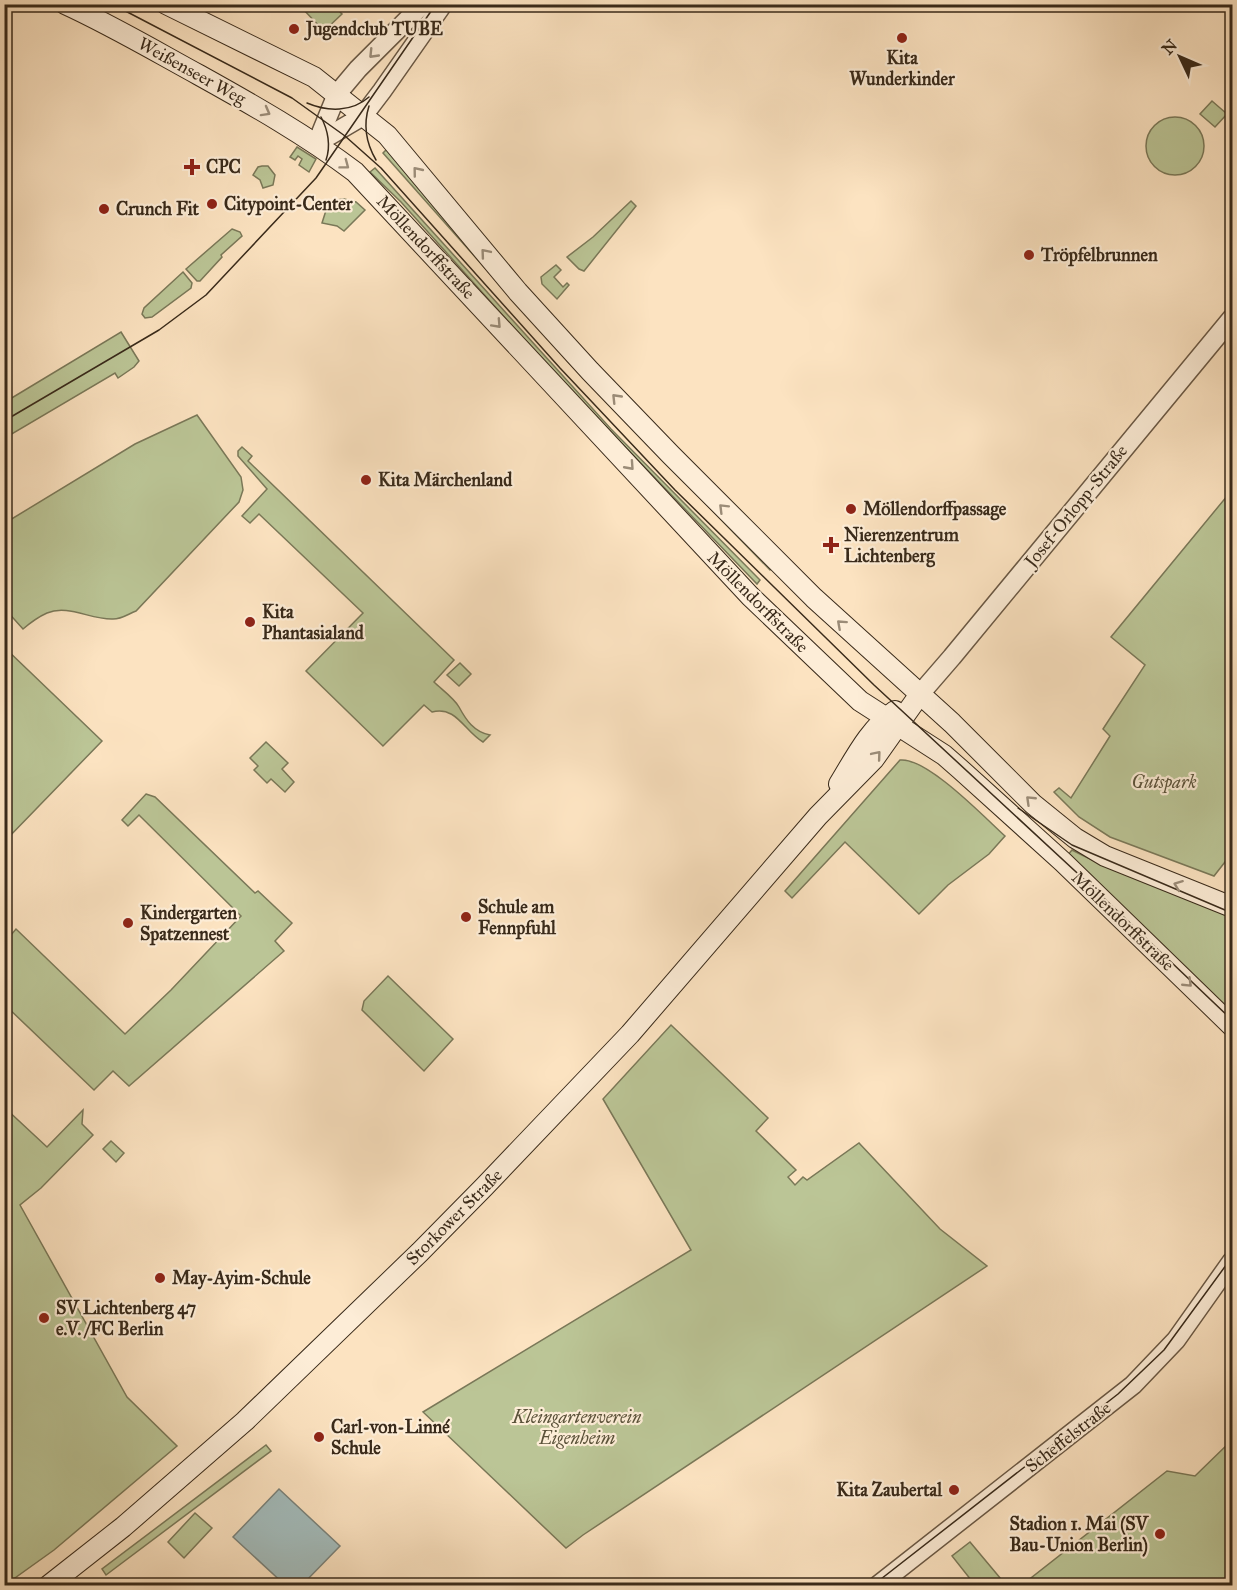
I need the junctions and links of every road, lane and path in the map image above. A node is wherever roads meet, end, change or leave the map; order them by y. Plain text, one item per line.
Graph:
1 (65, 4) edge
2 (166, 4) edge
3 (423, 4) edge
4 (443, 4) edge
5 (337, 94) junction
6 (363, 116) junction
7 (317, 143) junction
8 (1233, 318) edge
9 (920, 694) junction
10 (892, 722) junction
11 (1233, 907) edge
12 (1233, 1026) edge
13 (1233, 1261) edge
14 (48, 1586) edge
15 (878, 1586) edge

1 -> 7 main road, Weißenseer Weg
2 - 5 main road
3 -> 5 street
4 - 6 street
5 - 6 main road, Möllendorffstraße
5 - 7 street
6 - 7 street
9 -> 6 main road, Möllendorffstraße
7 -> 10 main road, Möllendorffstraße
8 - 9 street, Josef-Orlopp-Straße
9 - 10 main road, Storkower Straße
11 -> 9 main road, Möllendorffstraße
10 -> 12 main road, Möllendorffstraße
10 - 14 main road, Storkower Straße
13 - 15 street, Scheffelstraße

